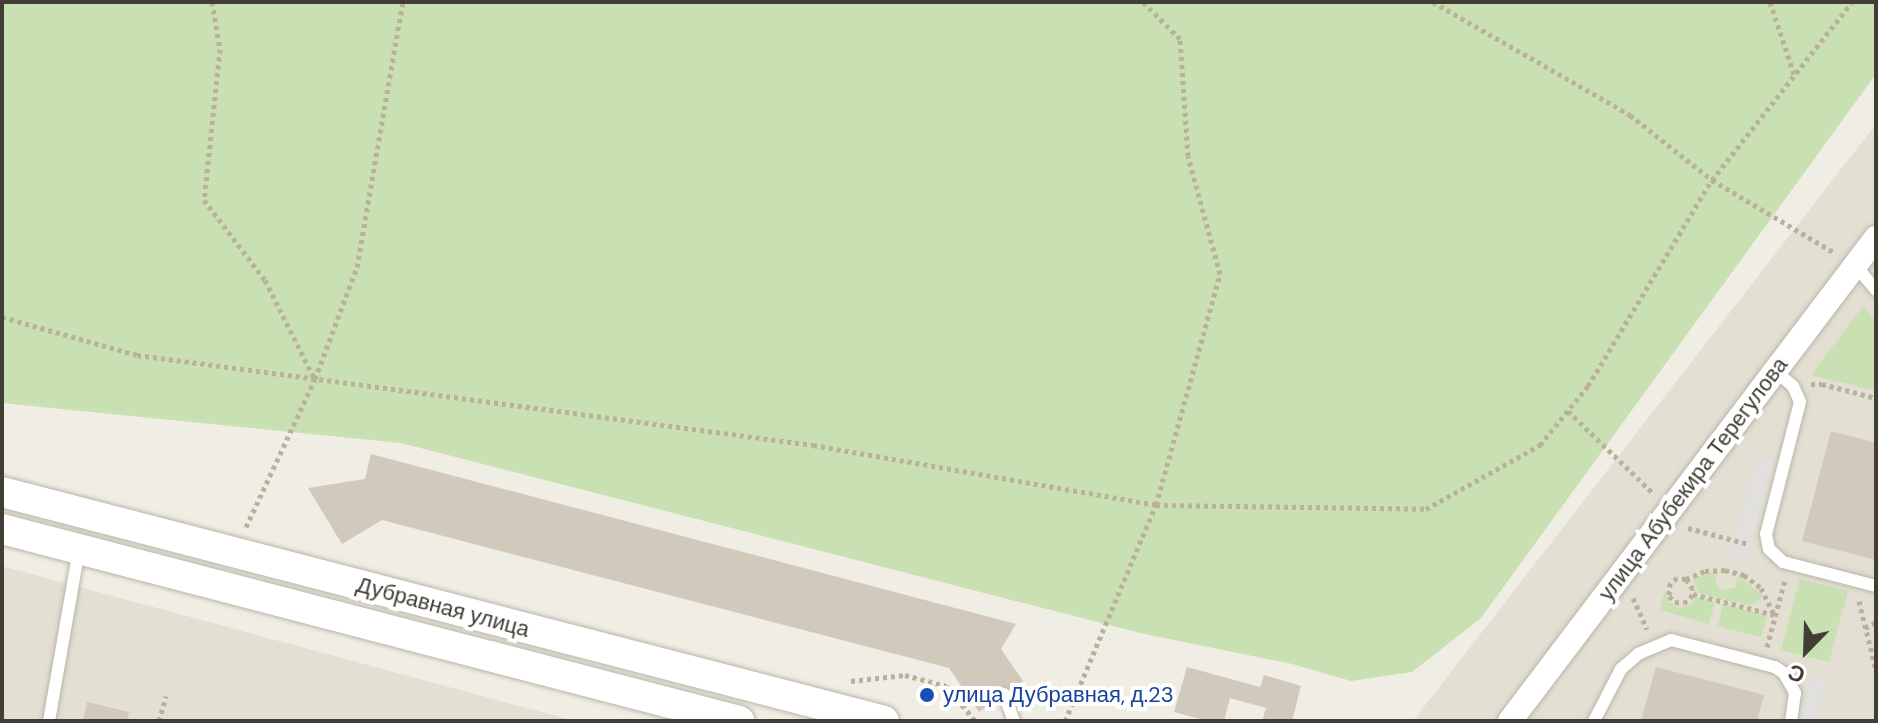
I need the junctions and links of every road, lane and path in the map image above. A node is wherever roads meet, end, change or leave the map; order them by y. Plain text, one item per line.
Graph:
1 (212, 2) edge
2 (403, 2) edge
3 (1143, 2) edge
4 (1433, 2) edge
5 (1770, 2) edge
6 (1852, 2) edge
7 (1795, 75) junction
8 (1712, 180) junction
9 (1876, 238) edge
10 (1855, 265) junction
11 (1876, 290) edge
12 (2, 317) edge
13 (1775, 371) junction
14 (315, 379) junction
15 (1797, 392) junction
16 (1876, 398) edge
17 (1568, 411) junction
18 (2, 492) edge
19 (1156, 505) junction
20 (1666, 515) junction
21 (246, 528) dead end
22 (2, 529) edge
23 (79, 549) junction
24 (1769, 549) junction
25 (1790, 564) junction
26 (1623, 572) junction
27 (1686, 579) junction
28 (1854, 581) junction
29 (1876, 586) edge
30 (1693, 594) junction
31 (1775, 615) junction
32 (1876, 622) edge
33 (1865, 628) junction
34 (1653, 645) junction
35 (1763, 664) junction
36 (1876, 670) edge
37 (1004, 694) dead end
38 (166, 696) dead end
39 (49, 721) edge
40 (159, 721) edge
41 (739, 721) edge
42 (884, 721) edge
43 (1014, 721) edge
44 (1065, 721) edge
45 (1510, 721) edge
46 (1594, 721) edge
47 (1791, 721) edge

1 - 14 path
2 - 14 path
3 - 19 path
4 - 8 path
5 - 7 path
6 - 7 path
7 - 8 path
8 - 10 path
8 - 17 path
9 - 10 street, улица Абубекира Терегулова
10 - 11 lane
10 - 13 street, улица Абубекира Терегулова
12 - 14 path
13 - 15 lane
13 - 20 street, улица Абубекира Терегулова
14 - 19 path
14 - 21 path
15 - 16 path
15 - 24 lane
17 - 19 path
17 - 20 path
18 - 42 street, Дубравная улица
19 - 44 path
20 - 24 path
20 - 26 street, улица Абубекира Терегулова
22 - 23 street, Дубравная улица
23 - 39 lane
23 - 41 street, Дубравная улица
24 - 25 lane
25 - 28 lane
25 - 31 path
26 - 34 path
26 - 45 street, улица Абубекира Терегулова
27 - 30 path
27 - 30 path
27 - 31 path
28 - 29 lane
28 - 33 path
30 - 31 path
31 - 35 path
32 - 33 path
33 - 36 path
34 - 35 lane
34 - 46 lane
35 - 47 lane
37 - 43 lane
38 - 40 path

